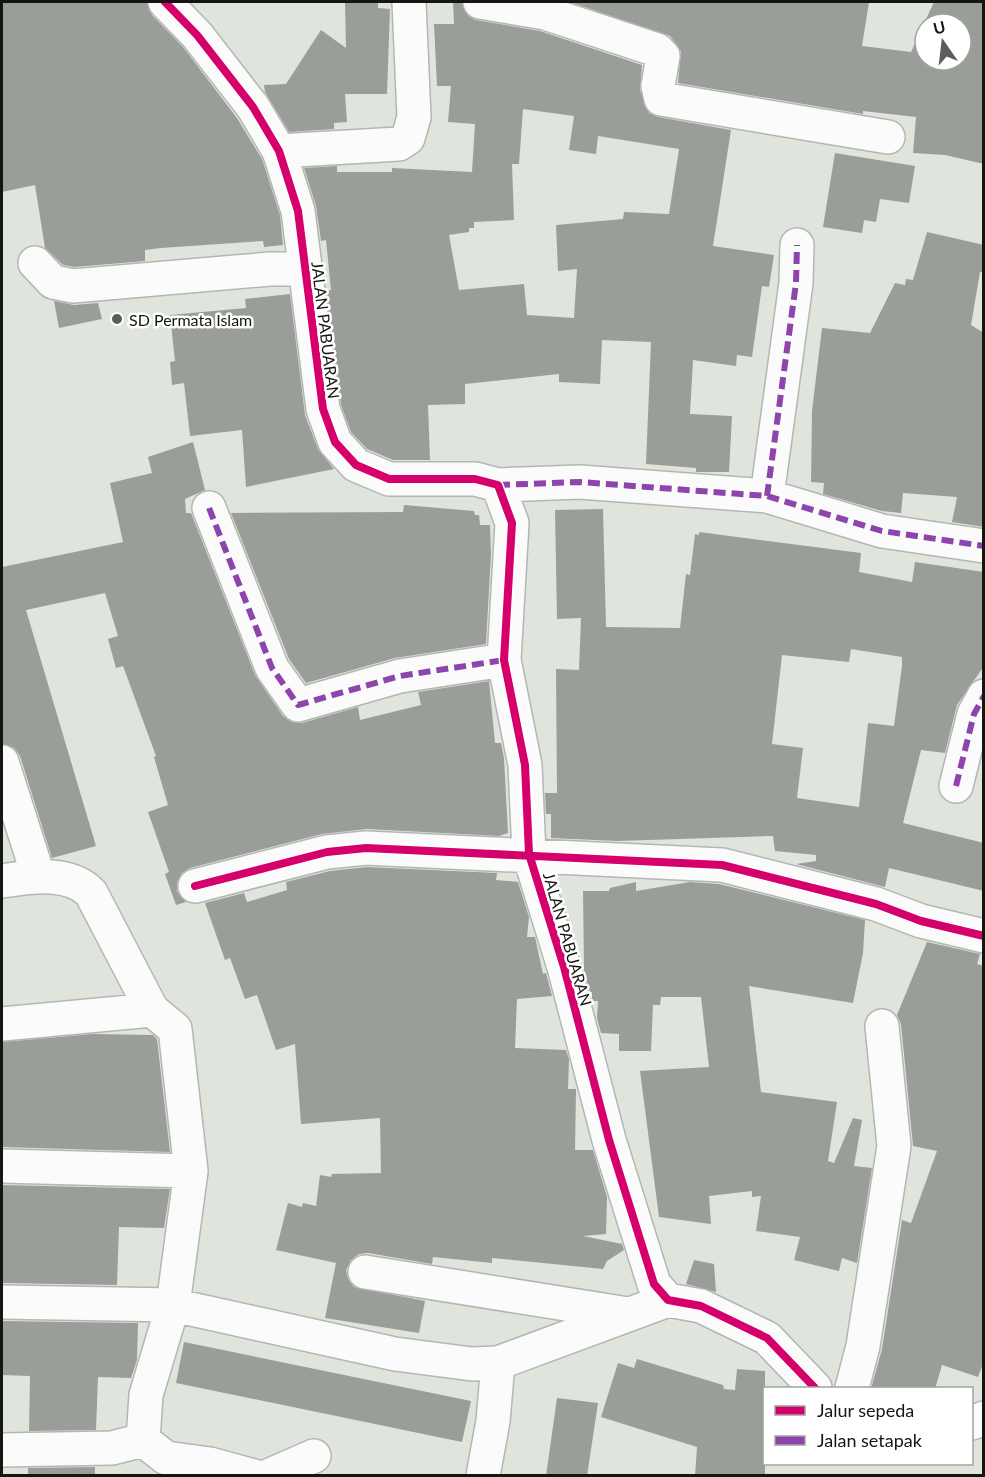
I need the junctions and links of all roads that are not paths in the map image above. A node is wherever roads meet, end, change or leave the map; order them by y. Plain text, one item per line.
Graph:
1 (165, 2) edge
2 (409, 2) edge
3 (480, 2) edge
4 (888, 137) dead end
5 (279, 151) junction
6 (797, 245) dead end
7 (35, 263) dead end
8 (305, 269) junction
9 (498, 485) junction
10 (767, 496) junction
11 (208, 508) dead end
12 (984, 546) edge
13 (504, 660) junction
14 (984, 696) edge
15 (2, 762) edge
16 (956, 786) dead end
17 (529, 854) junction
18 (38, 875) junction
19 (2, 881) edge
20 (195, 886) dead end
21 (984, 936) edge
22 (152, 1010) junction
23 (2, 1024) edge
24 (882, 1026) dead end
25 (2, 1166) edge
26 (191, 1171) junction
27 (365, 1272) dead end
28 (668, 1300) junction
29 (2, 1302) edge
30 (173, 1305) junction
31 (630, 1315) junction
32 (498, 1363) junction
33 (813, 1387) edge
34 (853, 1387) edge
35 (143, 1440) junction
36 (2, 1450) edge
37 (314, 1456) dead end
38 (190, 1469) edge
39 (254, 1476) edge
40 (268, 1476) edge
41 (483, 1476) edge

1 - 5 street, JALAN PABUARAN
2 - 5 street
3 - 4 street
5 - 8 street, JALAN PABUARAN
6 - 10 street
7 - 8 street
8 - 9 street, JALAN PABUARAN
9 - 10 street
9 - 13 street, JALAN PABUARAN
10 - 12 street
11 - 13 street
13 - 17 street, JALAN PABUARAN
14 - 16 street
15 - 18 street
17 - 20 street
17 - 21 street
17 - 28 street, JALAN PABUARAN
18 - 19 street
18 - 22 street
22 - 23 street
22 - 26 street
24 - 34 street
25 - 26 street
26 - 30 street
27 - 31 street
28 - 31 street
28 - 33 street
29 - 30 street
30 - 32 street
30 - 35 street
31 - 32 street
32 - 41 street
35 - 36 street
35 - 38 street
37 - 40 street
38 - 39 street

